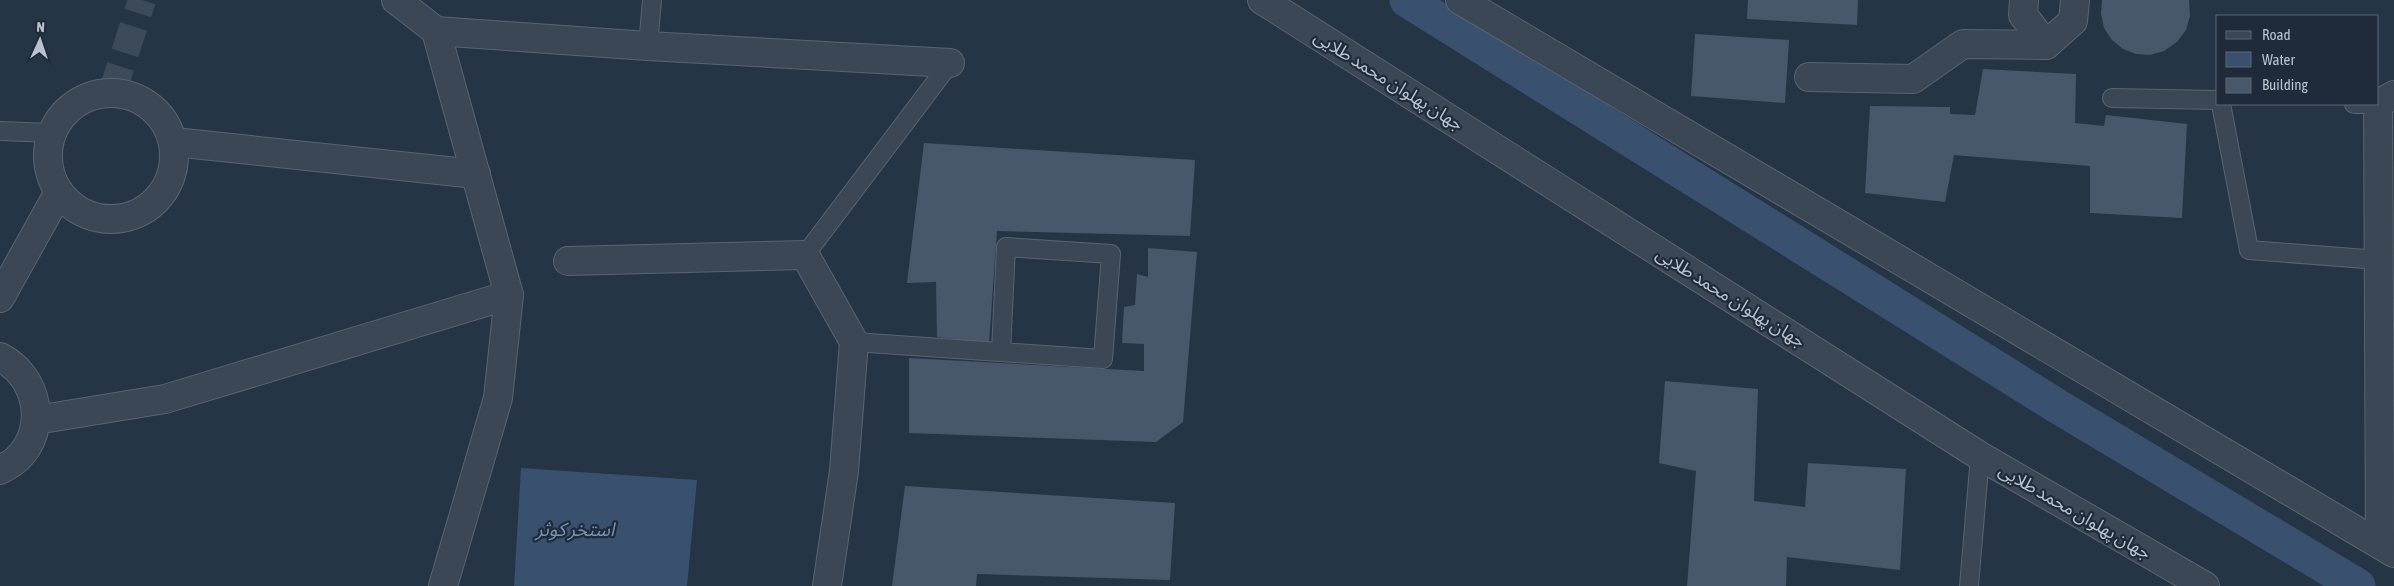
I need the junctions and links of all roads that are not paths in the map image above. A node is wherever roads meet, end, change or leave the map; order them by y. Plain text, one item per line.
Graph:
1 (396, 0) edge
2 (652, 0) edge
3 (1262, 0) edge
4 (1460, 0) edge
5 (2024, 0) edge
6 (2075, 0) edge
7 (436, 31) junction
8 (2046, 45) junction
9 (648, 46) junction
10 (950, 63) joint
11 (1809, 77) dead end
12 (2112, 98) dead end
13 (2216, 100) edge
14 (2222, 105) edge
15 (2375, 105) edge
16 (0, 131) edge
17 (52, 133) junction
18 (174, 142) junction
19 (476, 174) junction
20 (59, 192) junction
21 (805, 255) junction
22 (2379, 260) junction
23 (568, 261) dead end
24 (509, 295) junction
25 (0, 298) edge
26 (854, 342) junction
27 (1001, 352) junction
28 (0, 357) edge
29 (36, 420) junction
30 (1980, 456) junction
31 (0, 470) edge
32 (2387, 548) edge
33 (443, 586) edge
34 (827, 586) edge
35 (1969, 586) edge
36 (2205, 586) edge

1 - 7 street
2 - 9 lane
3 - 30 street, جهان پهلوان محمد طلایی
4 - 32 street
5 - 8 street
6 - 8 street
7 - 9 street
7 - 19 street
8 - 11 street
9 - 10 street
10 - 21 lane
12 - 13 lane
14 - 22 lane
15 - 22 street
16 - 17 lane
17 - 18 street
17 - 20 street
18 - 19 street
18 - 20 street
19 - 24 street
20 - 25 street
21 - 23 street
21 - 26 street
22 - 32 street
24 - 29 street
24 - 33 street
26 - 27 lane
26 - 34 street
27 - 27 lane
28 - 29 street
29 - 31 street
30 - 35 lane
30 - 36 street, جهان پهلوان محمد طلایی

